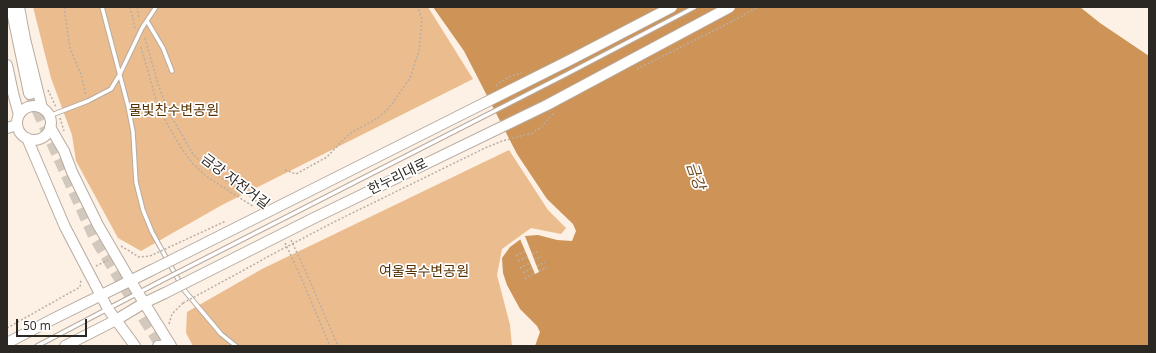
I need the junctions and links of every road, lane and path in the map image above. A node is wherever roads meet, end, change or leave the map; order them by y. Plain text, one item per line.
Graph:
1 (12, 7) edge
2 (19, 7) edge
3 (64, 7) edge
4 (102, 7) edge
5 (130, 7) edge
6 (136, 7) edge
7 (156, 7) edge
8 (418, 7) edge
9 (672, 7) edge
10 (695, 7) edge
11 (730, 7) edge
12 (758, 7) edge
13 (7, 16) edge
14 (147, 21) junction
15 (142, 28) junction
16 (138, 37) junction
17 (7, 65) edge
18 (632, 71) dead end
19 (172, 72) dead end
20 (120, 74) junction
21 (48, 89) dead end
22 (88, 101) junction
23 (557, 110) dead end
24 (50, 112) junction
25 (18, 120) junction
26 (50, 127) junction
27 (7, 128) edge
28 (64, 132) dead end
29 (27, 138) junction
30 (285, 170) dead end
31 (254, 207) dead end
32 (264, 207) dead end
33 (289, 237) dead end
34 (284, 243) dead end
35 (117, 244) dead end
36 (128, 249) junction
37 (525, 251) dead end
38 (539, 251) dead end
39 (532, 254) dead end
40 (116, 256) junction
41 (150, 256) dead end
42 (516, 256) dead end
43 (528, 256) dead end
44 (542, 256) dead end
45 (534, 260) dead end
46 (518, 261) dead end
47 (545, 262) dead end
48 (530, 263) dead end
49 (537, 266) dead end
50 (547, 267) dead end
51 (520, 268) dead end
52 (532, 268) dead end
53 (88, 271) junction
54 (539, 271) dead end
55 (523, 273) dead end
56 (535, 273) dead end
57 (525, 279) dead end
58 (130, 280) junction
59 (138, 292) junction
60 (100, 295) junction
61 (144, 303) junction
62 (108, 309) junction
63 (116, 320) junction
64 (169, 324) dead end
65 (7, 328) edge
66 (7, 343) edge
67 (37, 346) edge
68 (65, 346) edge
69 (135, 346) edge
70 (158, 346) edge
71 (169, 346) edge
72 (236, 346) edge
73 (330, 346) edge
74 (338, 346) edge

1 - 13 main road
2 - 24 street
3 - 22 path
4 - 20 lane
5 - 16 path, 금강 자전거길
6 - 15 path
7 - 14 lane
8 - 30 path
9 - 58 street, 한누리대로, bridge
10 - 59 lane, bridge
11 - 61 street, 한누리대로, bridge
12 - 18 path, bridge
14 - 15 lane
14 - 19 lane
15 - 16 lane
15 - 32 path
16 - 20 lane
16 - 31 path, 금강 자전거길
17 - 25 street
20 - 22 lane
20 - 72 lane
21 - 24 path
22 - 24 lane
23 - 64 path, bridge
24 - 25 street
24 - 26 street
24 - 28 path
25 - 27 street
25 - 29 street
26 - 29 street
26 - 40 street
29 - 53 street
33 - 74 path
34 - 73 path
35 - 36 path
36 - 40 path
36 - 41 path
37 - 42 path
38 - 39 path
40 - 53 path
40 - 58 street
43 - 46 path
44 - 45 path
47 - 49 path
48 - 51 path
50 - 54 path
52 - 55 path
53 - 60 street
53 - 65 path
56 - 57 path
58 - 59 street
58 - 60 street, 한누리대로
59 - 61 street
59 - 62 lane
60 - 62 street
60 - 66 street, 한누리대로
61 - 63 street, 한누리대로
61 - 71 street
62 - 63 street
62 - 67 lane
63 - 68 street, 한누리대로
63 - 69 street
70 - 71 street

